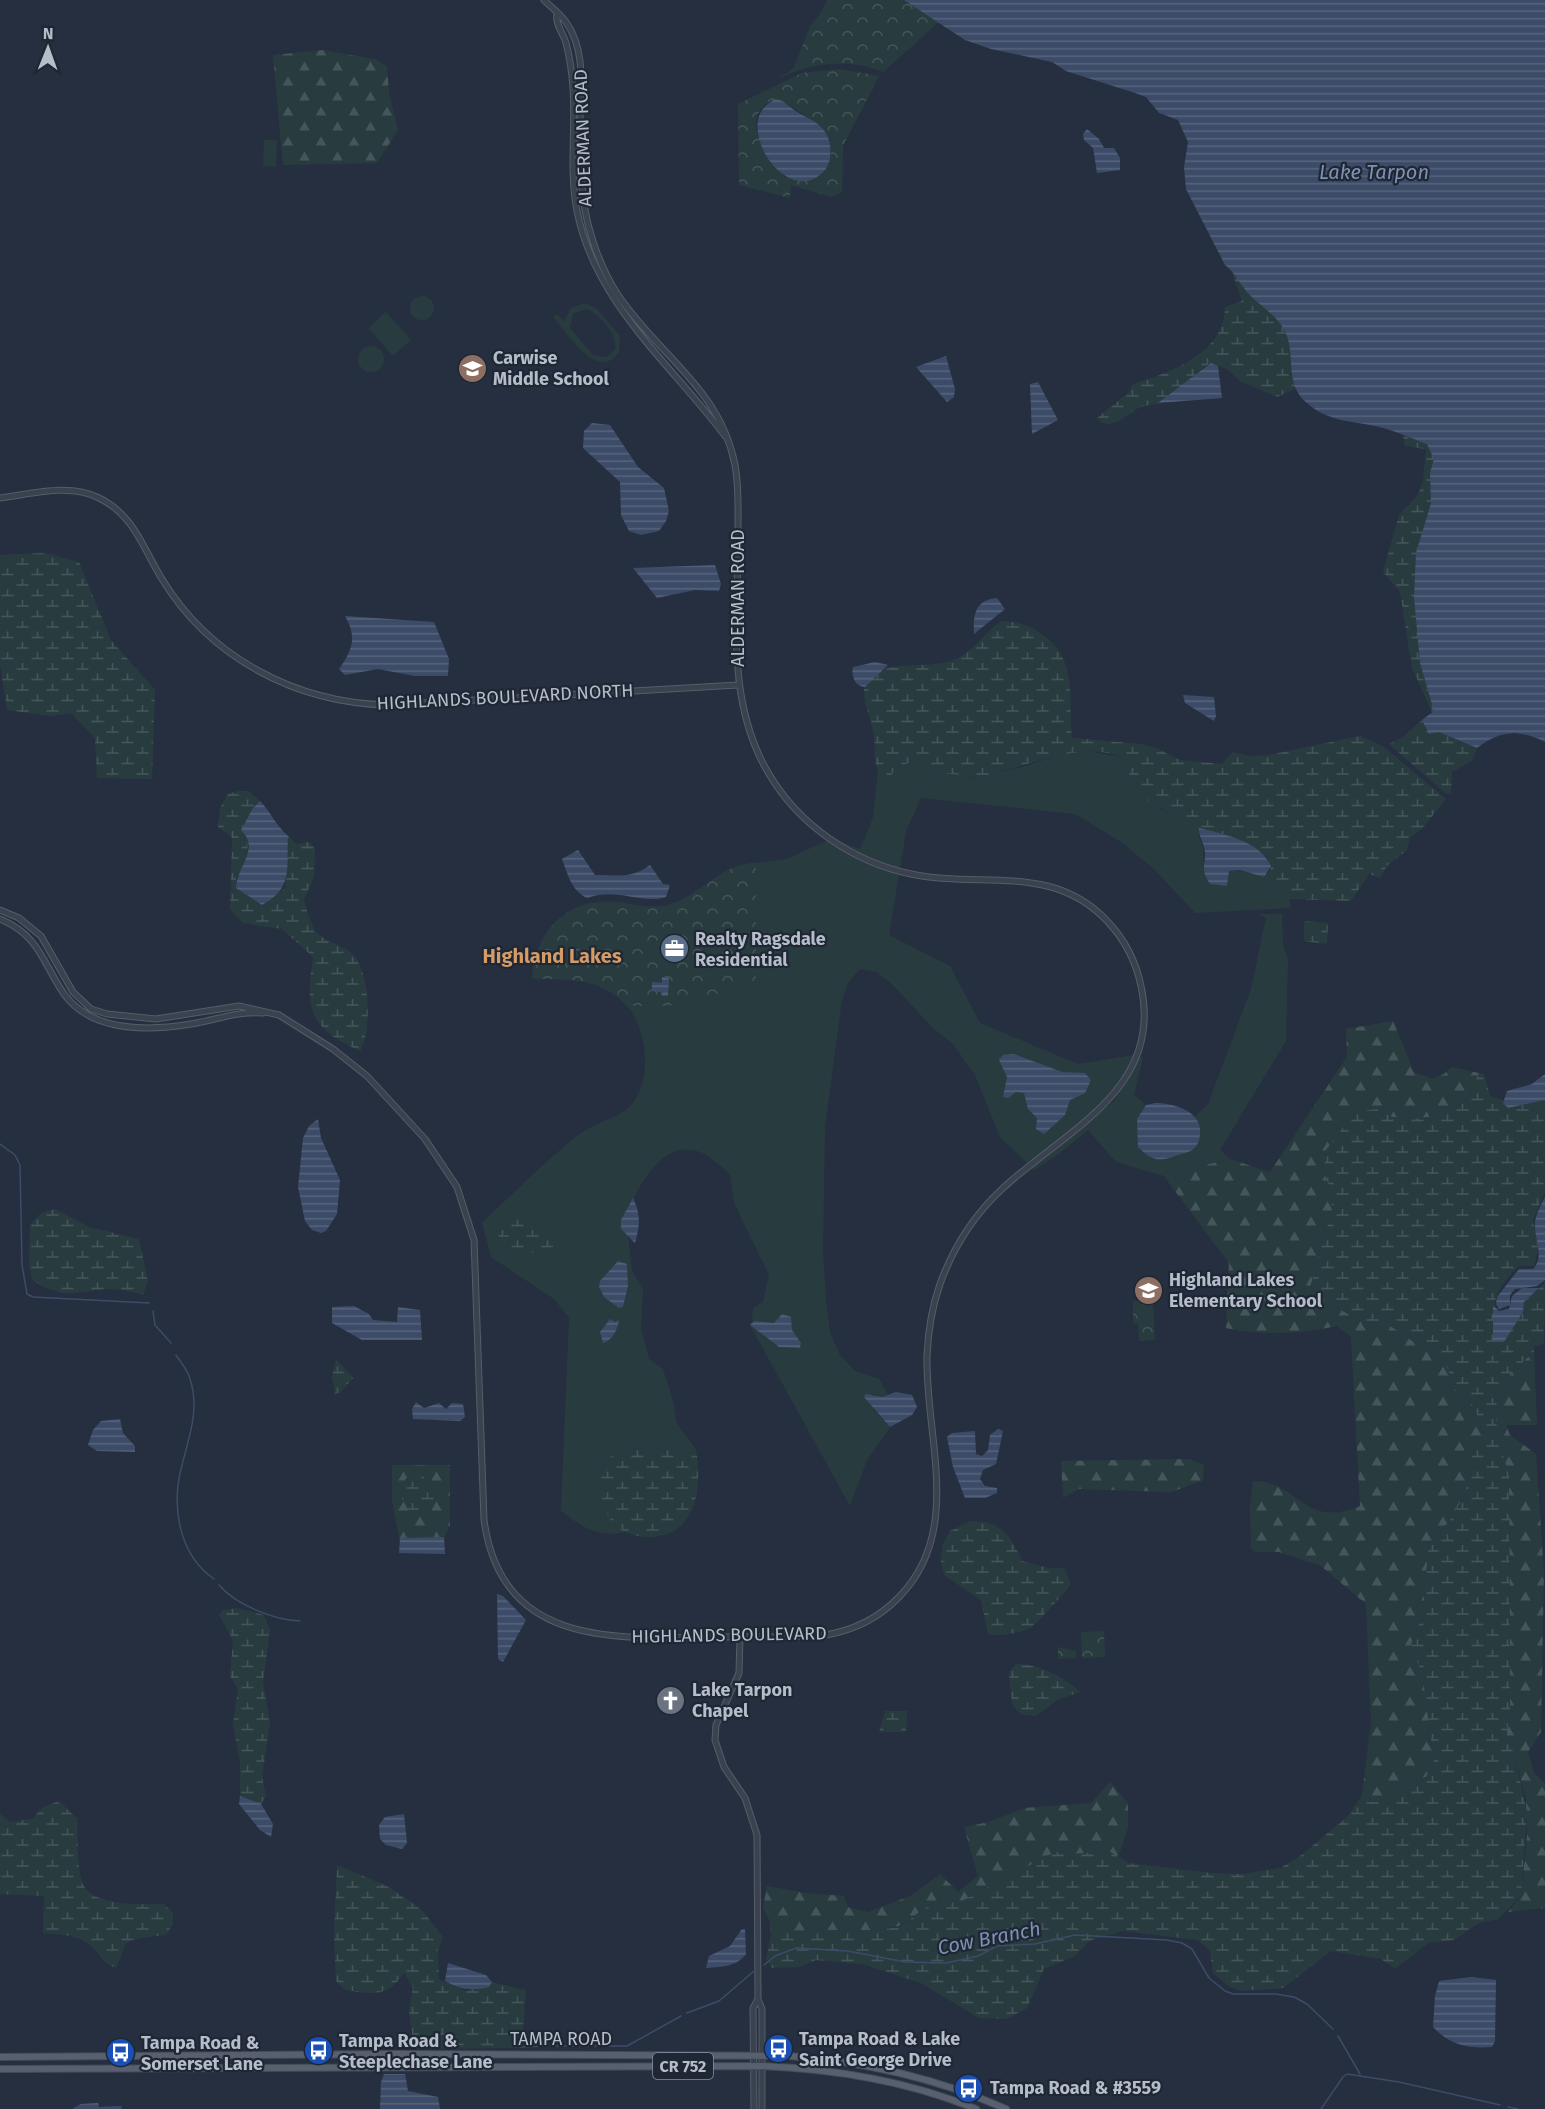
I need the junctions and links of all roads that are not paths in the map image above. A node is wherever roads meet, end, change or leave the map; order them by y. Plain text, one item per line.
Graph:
1 (544, 0) edge
2 (557, 14) junction
3 (728, 440) junction
4 (0, 498) edge
5 (738, 685) junction
6 (0, 910) edge
7 (0, 919) edge
8 (272, 1014) junction
9 (740, 1636) junction
10 (758, 1999) junction
11 (753, 2054) junction
12 (763, 2054) junction
13 (0, 2057) edge
14 (758, 2066) junction
15 (0, 2069) edge
16 (754, 2109) edge
17 (762, 2109) edge
18 (976, 2109) edge
19 (1006, 2109) edge

1 - 2 street, ALDERMAN ROAD
2 - 3 street, ALDERMAN ROAD
2 - 3 street, ALDERMAN ROAD
3 - 5 street, ALDERMAN ROAD
4 - 5 street, HIGHLANDS BOULEVARD NORTH
5 - 9 street, HIGHLANDS BOULEVARD
6 - 8 street, HIGHLANDS BOULEVARD
7 - 8 street, HIGHLANDS BOULEVARD
8 - 9 street, HIGHLANDS BOULEVARD
9 - 10 street
10 - 11 street
10 - 12 street
11 - 12 main road, TAMPA ROAD / CR 752
11 - 13 main road, TAMPA ROAD / CR 752
11 - 14 street
12 - 14 street
12 - 19 main road, TAMPA ROAD / CR 752
14 - 15 main road, TAMPA ROAD / CR 752
14 - 16 street
14 - 17 street
14 - 18 main road, TAMPA ROAD / CR 752

